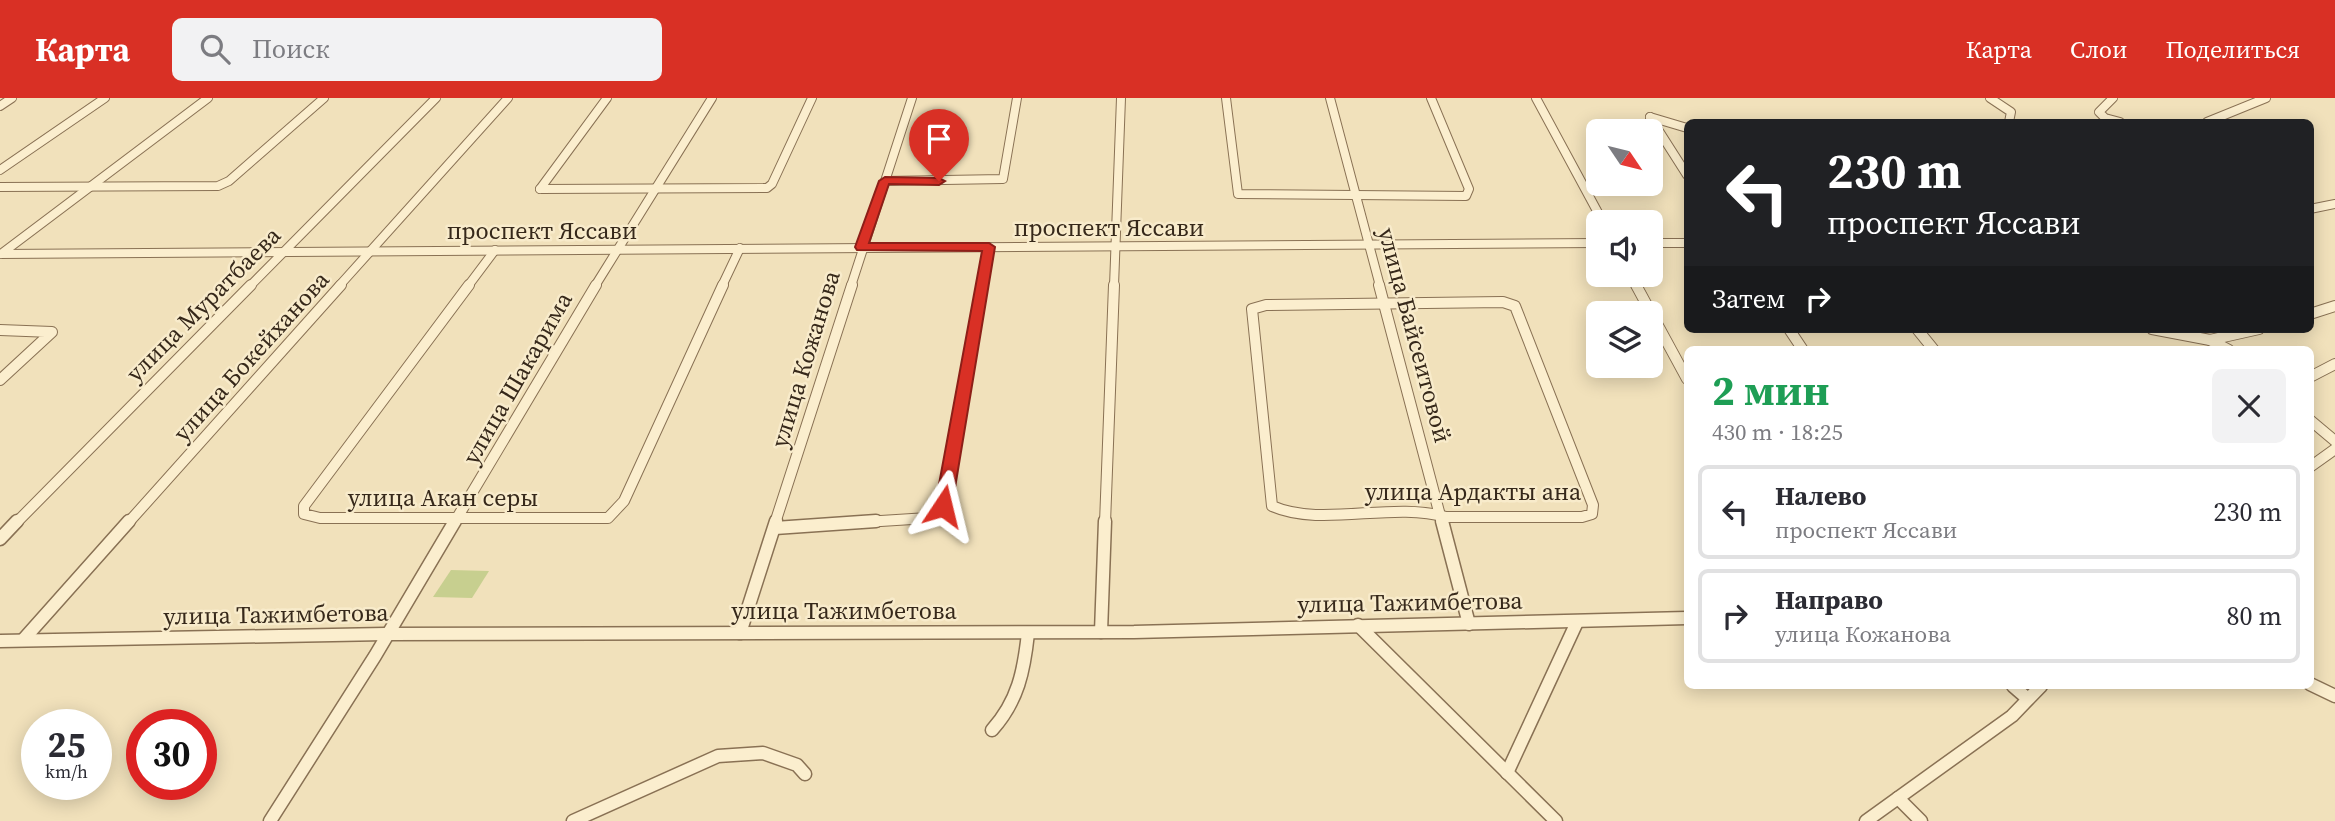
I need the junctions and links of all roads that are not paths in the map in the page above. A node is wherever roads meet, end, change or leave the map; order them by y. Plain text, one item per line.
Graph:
1 (12, 98) edge
2 (105, 98) edge
3 (208, 98) edge
4 (324, 98) edge
5 (436, 98) edge
6 (508, 98) edge
7 (607, 98) edge
8 (712, 98) edge
9 (811, 98) edge
10 (912, 98) edge
11 (1017, 98) edge
12 (1121, 98) edge
13 (1226, 98) edge
14 (1330, 98) edge
15 (1431, 98) edge
16 (1536, 98) edge
17 (1990, 98) edge
18 (2113, 98) edge
19 (2266, 98) edge
20 (0, 106) edge
21 (2010, 119) edge
22 (2109, 119) edge
23 (2214, 119) edge
24 (1684, 127) edge
25 (0, 170) edge
26 (1684, 170) edge
27 (885, 181) junction
28 (93, 186) junction
29 (0, 187) edge
30 (657, 188) junction
31 (1357, 195) junction
32 (2335, 204) edge
33 (2314, 208) edge
34 (1597, 210) edge
35 (1586, 243) edge
36 (1663, 243) edge
37 (1684, 243) edge
38 (1370, 245) junction
39 (1116, 246) junction
40 (862, 247) junction
41 (989, 247) junction
42 (740, 248) junction
43 (617, 249) junction
44 (495, 250) junction
45 (373, 251) junction
46 (284, 253) junction
47 (1, 254) edge
48 (1637, 287) edge
49 (1386, 303) junction
50 (2335, 306) edge
51 (2314, 313) edge
52 (0, 330) edge
53 (2173, 333) edge
54 (2241, 333) edge
55 (2210, 340) junction
56 (2221, 346) edge
57 (2335, 364) edge
58 (1684, 373) edge
59 (2314, 375) edge
60 (0, 380) edge
61 (2314, 423) edge
62 (2335, 441) edge
63 (2335, 449) edge
64 (2314, 464) edge
65 (1440, 516) junction
66 (460, 517) junction
67 (775, 528) junction
68 (0, 539) edge
69 (1684, 618) edge
70 (1577, 622) junction
71 (1469, 624) junction
72 (1358, 625) junction
73 (1101, 632) junction
74 (740, 633) junction
75 (1028, 633) junction
76 (385, 634) junction
77 (23, 640) junction
78 (0, 641) edge
79 (2314, 686) edge
80 (2017, 689) edge
81 (2038, 689) edge
82 (2335, 696) edge
83 (2028, 699) junction
84 (992, 730) dead end
85 (1507, 773) junction
86 (805, 774) dead end
87 (1898, 798) junction
88 (270, 821) edge
89 (573, 821) edge
90 (1556, 821) edge
91 (1866, 821) edge
92 (1921, 821) edge

1 - 20 street
2 - 25 street
3 - 28 street
4 - 28 street
5 - 46 street, улица Муратбаева
6 - 45 street, улица Бокейханова
7 - 30 street
8 - 30 street, улица Шакарима
9 - 30 street
10 - 27 street, улица Кожанова
11 - 27 street
12 - 39 street
13 - 31 street
14 - 31 street, улица Байсеитовой
15 - 31 street
16 - 34 street
17 - 21 street
18 - 22 street
19 - 23 street
24 - 26 street
27 - 40 street, улица Кожанова
28 - 29 street
28 - 47 street
30 - 43 street, улица Шакарима
31 - 38 street, улица Байсеитовой
32 - 33 street
35 - 38 street, проспект Яссави
36 - 37 street
38 - 39 street, проспект Яссави
38 - 49 street, улица Байсеитовой
39 - 41 street, проспект Яссави
39 - 73 street
40 - 41 street, проспект Яссави
40 - 42 street, проспект Яссави
40 - 67 street, улица Кожанова
41 - 67 street
42 - 43 street, проспект Яссави
42 - 66 street, улица Акан серы
43 - 44 street, проспект Яссави
43 - 66 street, улица Шакарима
44 - 45 street, проспект Яссави
44 - 66 street, улица Акан серы
45 - 46 street, проспект Яссави
45 - 77 street, улица Бокейханова
46 - 47 street, проспект Яссави
46 - 68 street, улица Муратбаева
48 - 58 street
49 - 65 street, улица Байсеитовой
49 - 65 street, улица Ардакты ана
49 - 65 street, улица Ардакты ана
50 - 51 street
52 - 60 street
53 - 55 street
54 - 55 street
55 - 56 street
57 - 59 street
61 - 62 street
63 - 64 street
65 - 71 street, улица Байсеитовой
66 - 76 street, улица Шакарима
67 - 74 street, улица Кожанова
69 - 70 street, улица Тажимбетова
70 - 71 street, улица Тажимбетова
70 - 85 street
71 - 72 street, улица Тажимбетова
72 - 73 street, улица Тажимбетова
72 - 85 street
73 - 75 street, улица Тажимбетова
74 - 75 street, улица Тажимбетова
74 - 76 street, улица Тажимбетова
75 - 84 street
76 - 77 street, улица Тажимбетова
76 - 88 street, улица Шакарима
77 - 78 street, улица Тажимбетова
79 - 82 street
80 - 83 street
81 - 83 street
83 - 87 street
85 - 90 street
86 - 89 street
87 - 91 street
87 - 92 street

